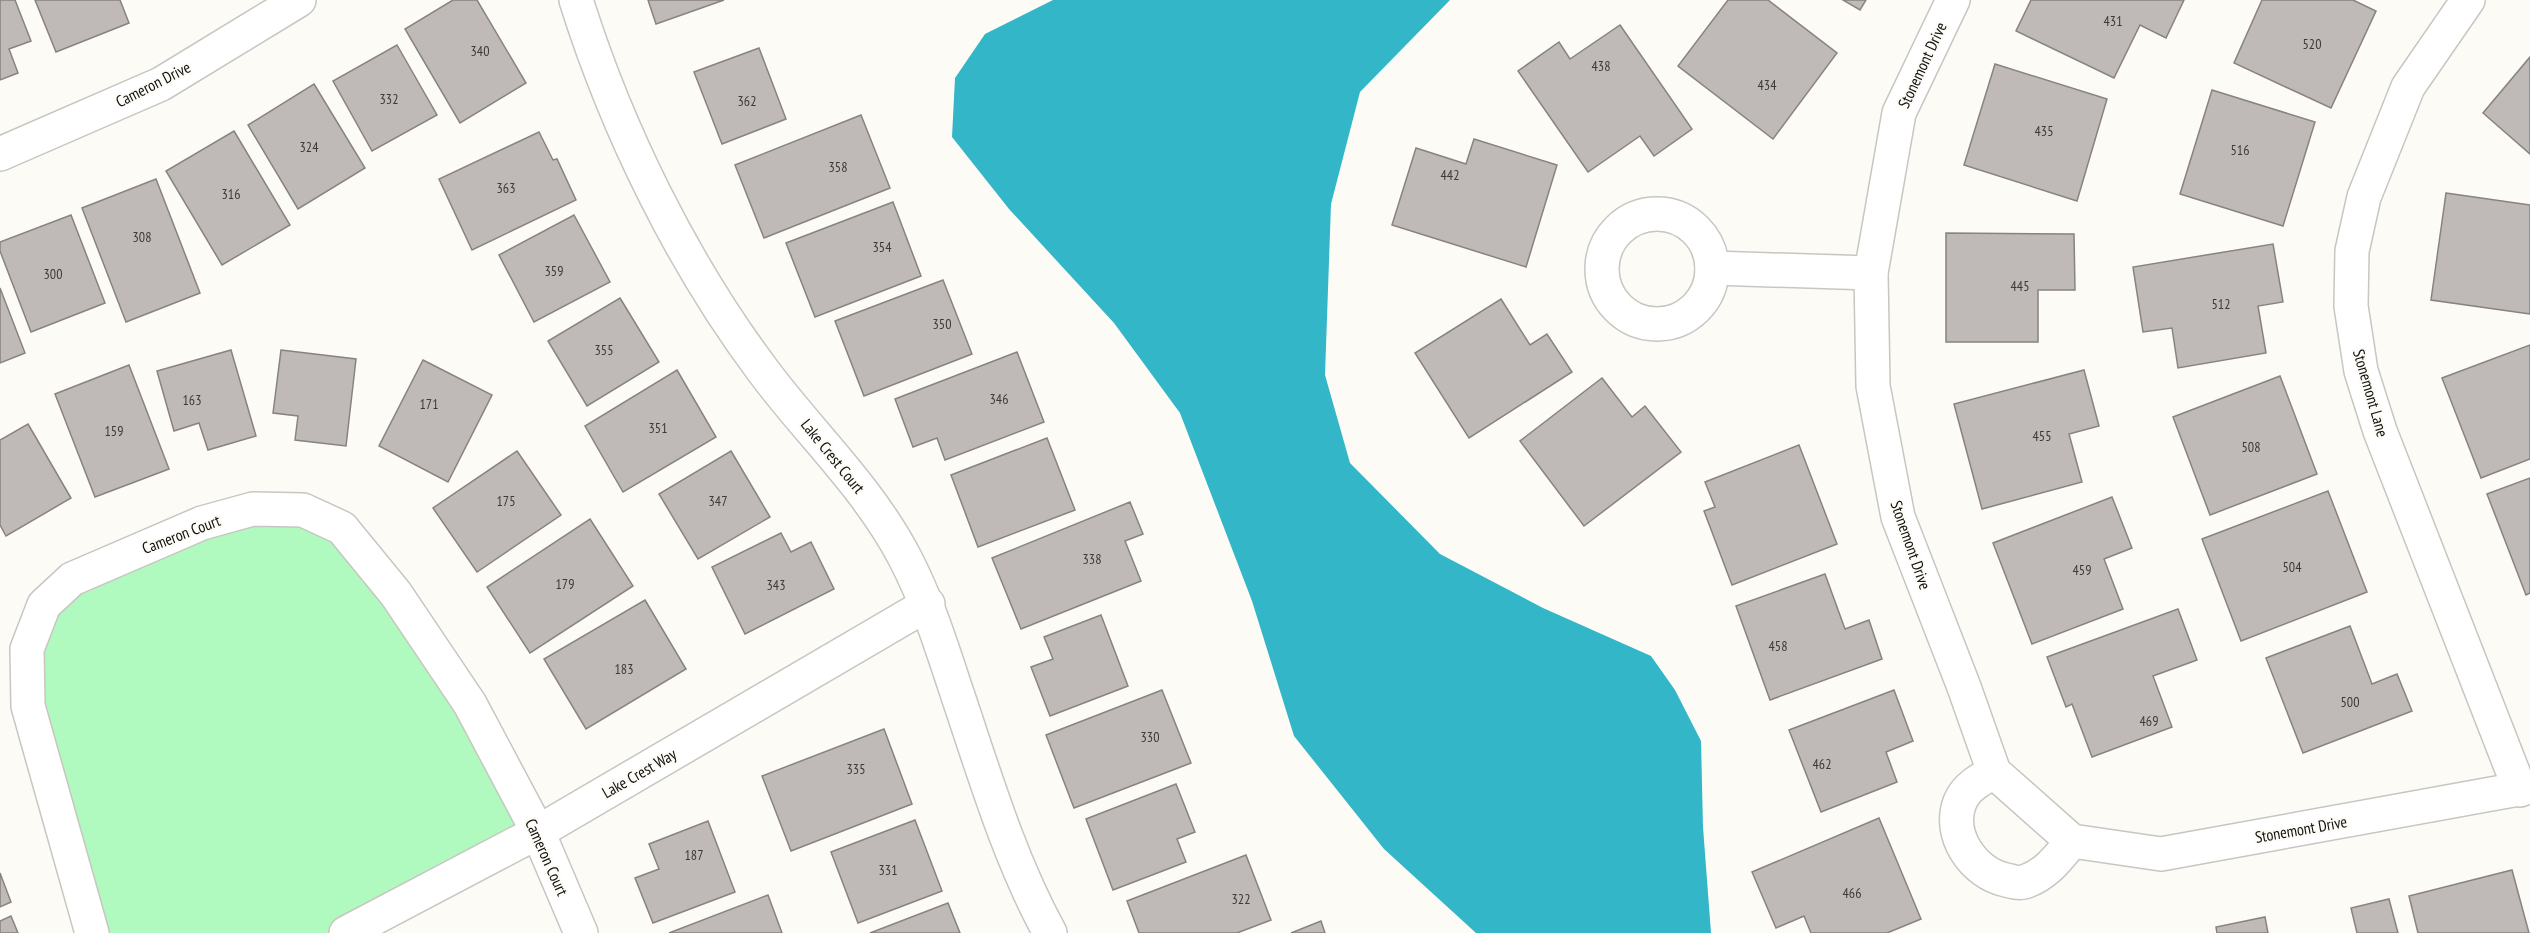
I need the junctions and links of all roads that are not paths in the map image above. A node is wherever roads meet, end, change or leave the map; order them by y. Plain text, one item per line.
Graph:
1 (300, 0) edge
2 (576, 0) edge
3 (1953, 0) edge
4 (2468, 0) edge
5 (0, 153) edge
6 (1712, 268) dead end
7 (1871, 273) junction
8 (928, 604) junction
9 (1994, 772) junction
10 (2525, 789) edge
11 (538, 832) junction
12 (2072, 841) junction
13 (92, 933) edge
14 (346, 933) edge
15 (581, 933) edge
16 (1050, 933) edge

1 - 5 street, Cameron Drive
2 - 8 street, Lake Crest Court
3 - 7 street, Stonemont Drive
4 - 10 street, Stonemont Lane
6 - 7 street
7 - 9 street, Stonemont Drive
8 - 11 street, Lake Crest Way
8 - 16 street, Lake Crest Court
9 - 12 street, Stonemont Drive
9 - 12 street
10 - 12 street, Stonemont Drive
11 - 13 street, Cameron Court
11 - 14 street, Lake Crest Way
11 - 15 street, Cameron Court

